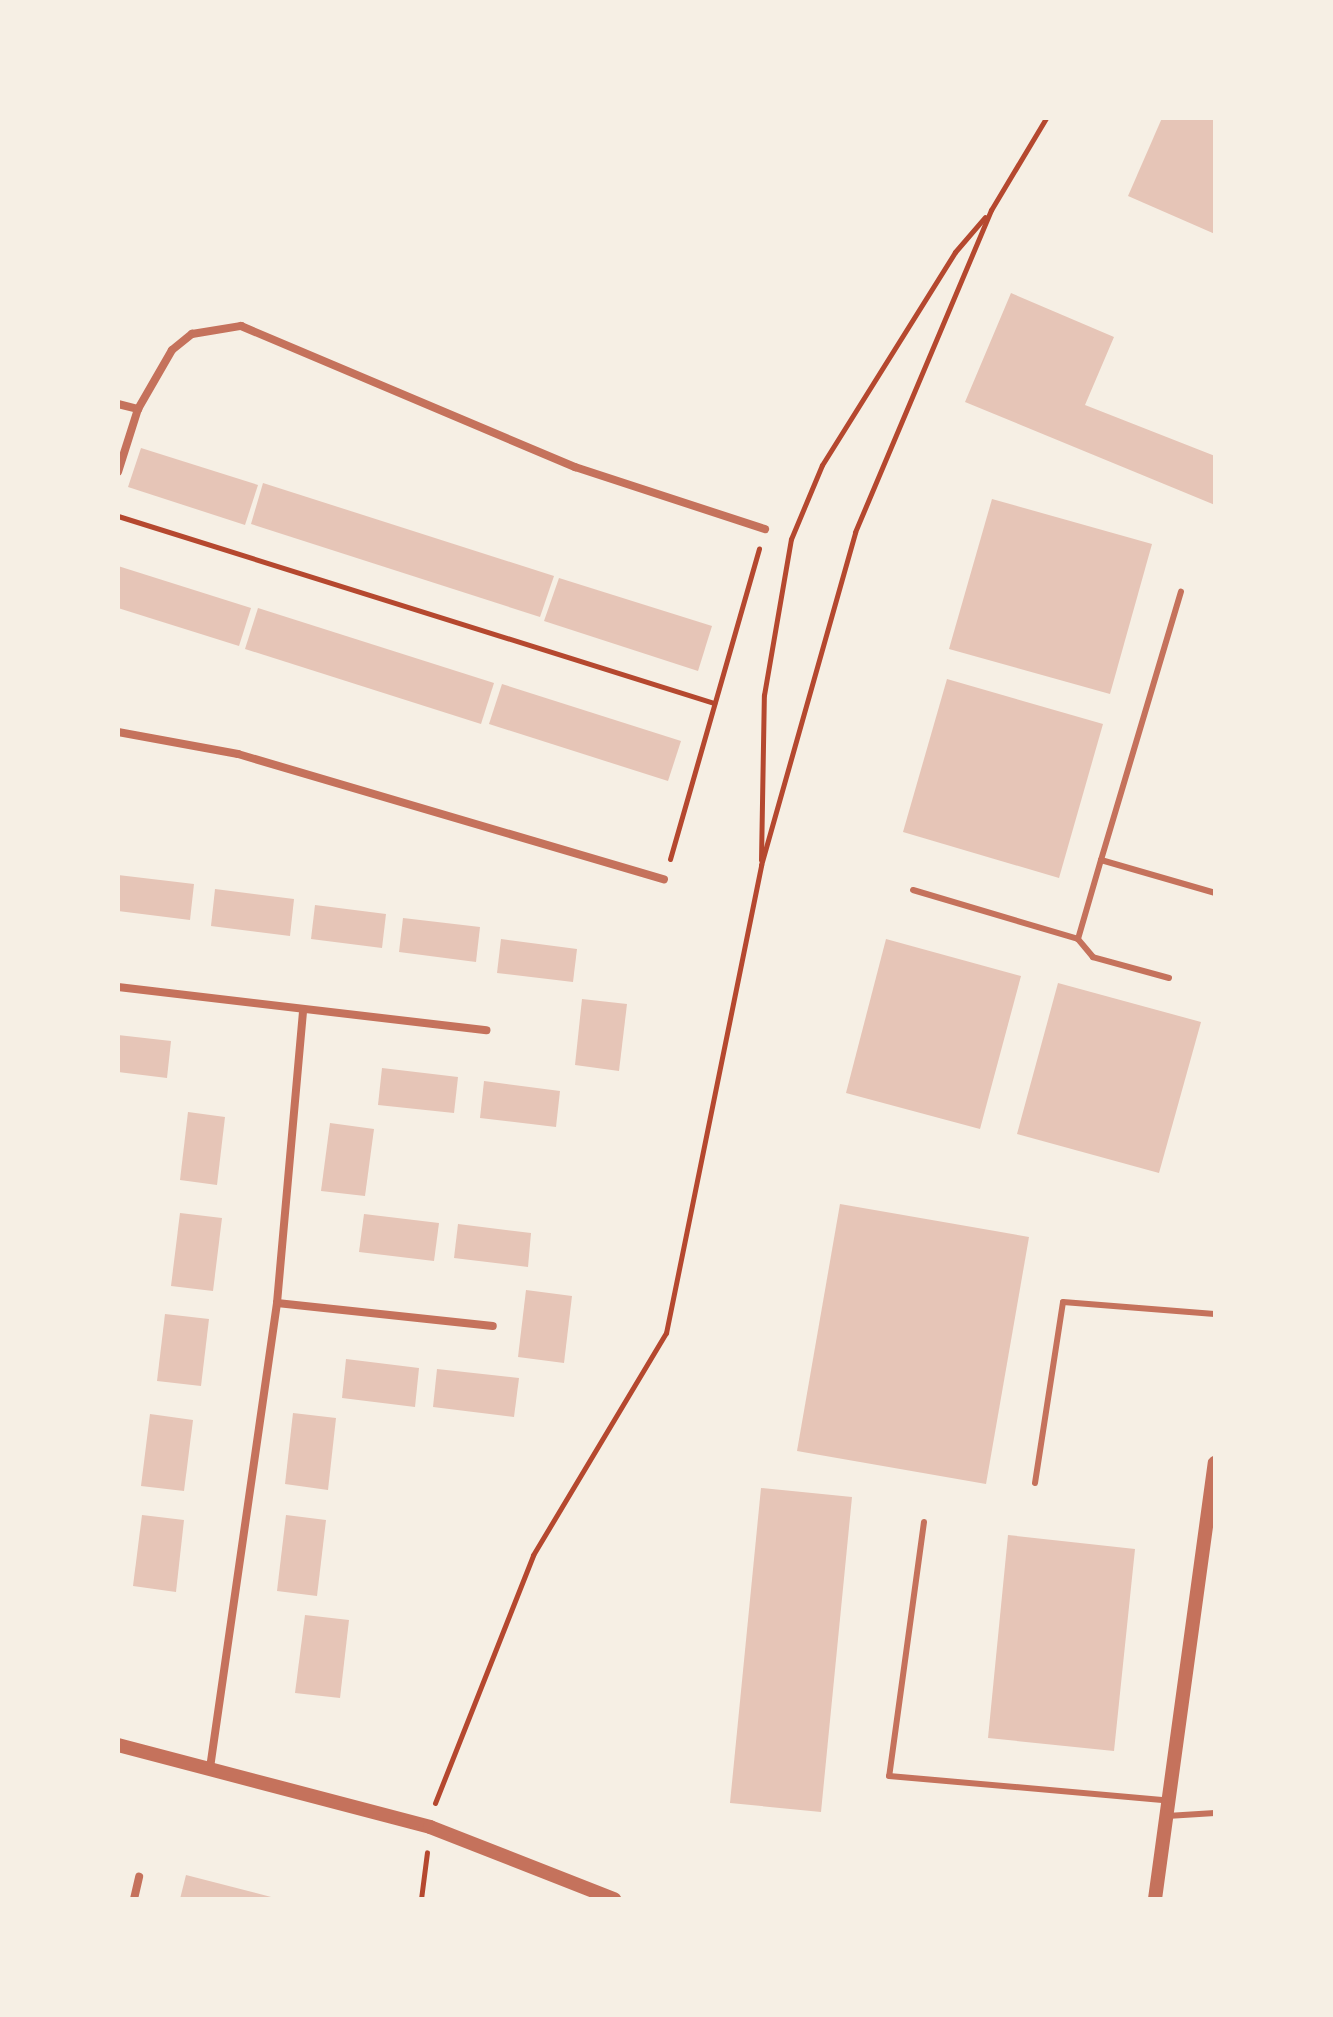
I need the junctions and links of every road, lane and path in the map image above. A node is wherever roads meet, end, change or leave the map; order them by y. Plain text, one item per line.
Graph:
1 (1046, 118) edge
2 (991, 210) junction
3 (118, 404) edge
4 (138, 409) junction
5 (118, 472) edge
6 (118, 516) edge
7 (765, 529) joint
8 (1181, 592) dead end
9 (714, 703) junction
10 (118, 732) edge
11 (1101, 860) junction
12 (761, 865) junction
13 (664, 879) joint
14 (913, 890) dead end
15 (1215, 893) edge
16 (1078, 939) junction
17 (1169, 978) dead end
18 (118, 987) edge
19 (303, 1011) junction
20 (486, 1030) dead end
21 (277, 1303) junction
22 (1215, 1314) edge
23 (493, 1326) dead end
24 (1215, 1463) edge
25 (1035, 1483) dead end
26 (924, 1522) dead end
27 (118, 1745) edge
28 (210, 1768) junction
29 (1165, 1800) junction
30 (1215, 1813) edge
31 (1164, 1817) junction
32 (430, 1827) junction
33 (139, 1877) dead end
34 (134, 1899) edge
35 (421, 1899) edge
36 (614, 1899) edge
37 (1155, 1899) edge

1 - 2 path
2 - 12 path
2 - 12 path
3 - 4 street
4 - 5 street
4 - 7 street
6 - 9 path
7 - 9 path
8 - 11 lane
9 - 13 path
10 - 13 street
11 - 15 lane
11 - 16 lane
12 - 32 path
14 - 16 lane
16 - 17 lane
18 - 19 street
19 - 20 street
19 - 21 street
21 - 23 street
21 - 28 street
22 - 25 lane
24 - 29 street
26 - 29 lane
27 - 28 street
28 - 32 street
29 - 31 street
30 - 31 lane
31 - 37 street
32 - 35 path
32 - 36 street
33 - 34 street

